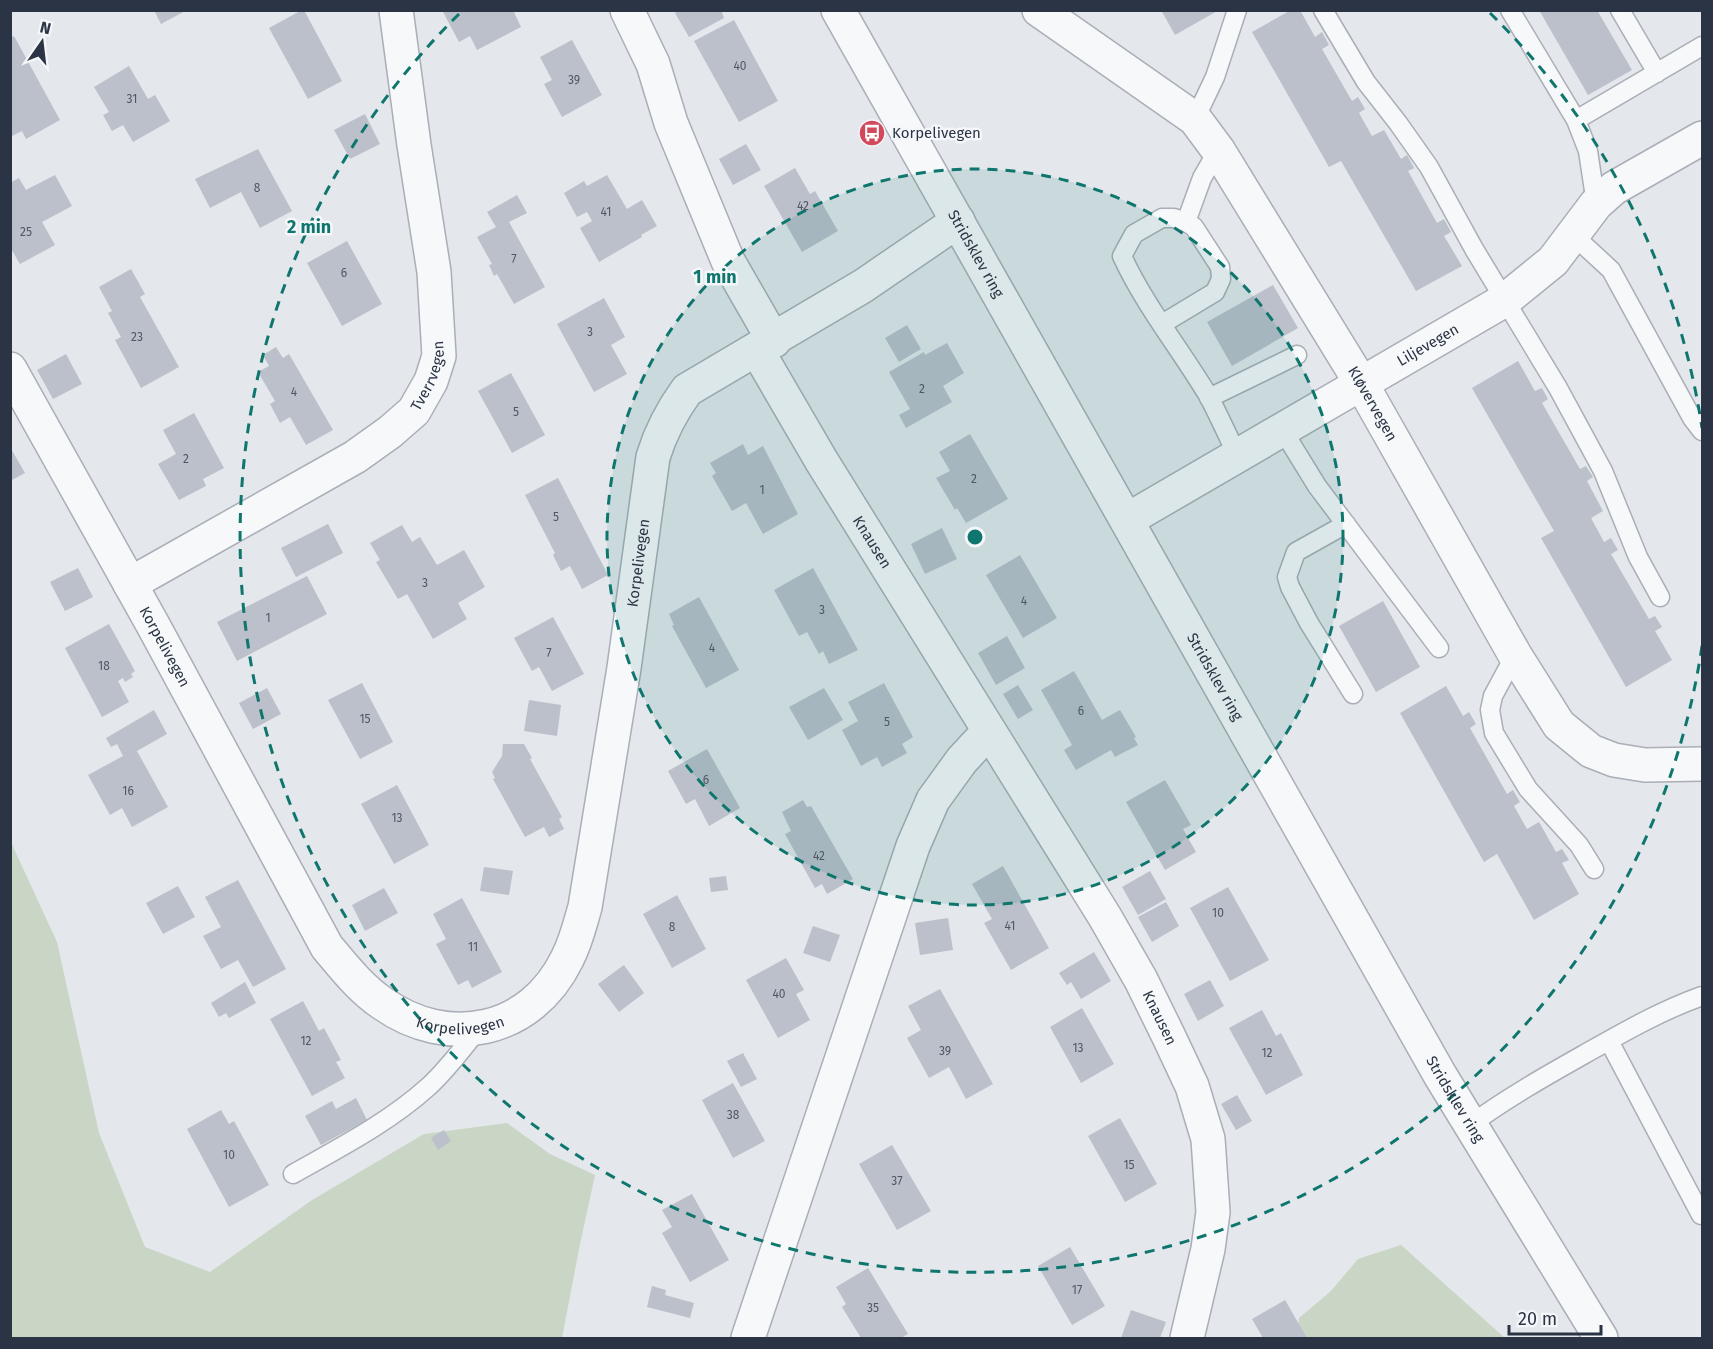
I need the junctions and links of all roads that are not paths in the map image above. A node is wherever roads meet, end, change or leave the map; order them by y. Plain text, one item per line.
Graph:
1 (396, 10) edge
2 (627, 10) edge
3 (838, 10) edge
4 (1039, 10) edge
5 (1237, 10) edge
6 (1323, 10) edge
7 (1510, 10) edge
8 (1620, 10) edge
9 (1702, 46) edge
10 (1657, 73) junction
11 (1195, 119) junction
12 (1576, 120) junction
13 (1702, 138) edge
14 (1218, 150) junction
15 (1596, 204) junction
16 (958, 221) junction
17 (1186, 222) junction
18 (1572, 235) junction
19 (1505, 300) junction
20 (1162, 324) junction
21 (765, 345) junction
22 (1297, 355) dead end
23 (10, 369) edge
24 (1361, 383) junction
25 (1209, 399) junction
26 (1282, 429) junction
27 (1702, 431) edge
28 (1237, 455) junction
29 (1126, 520) junction
30 (1346, 524) junction
31 (130, 584) junction
32 (1660, 597) dead end
33 (1439, 648) dead end
34 (1515, 655) junction
35 (1353, 694) dead end
36 (989, 731) junction
37 (1702, 764) edge
38 (1594, 869) dead end
39 (1702, 998) edge
40 (479, 1028) junction
41 (1609, 1041) junction
42 (1470, 1125) junction
43 (293, 1174) dead end
44 (1701, 1215) dead end
45 (748, 1338) edge
46 (1187, 1338) edge
47 (1601, 1338) edge

1 - 31 street, Tverrvegen
2 - 21 street
3 - 16 street, Stridsklev ring
4 - 11 street, Kløvervegen
5 - 11 lane
6 - 19 lane
7 - 12 lane
8 - 10 lane
9 - 10 lane
10 - 12 lane
11 - 14 street, Kløvervegen
12 - 15 lane
13 - 15 street, Liljevegen
14 - 17 lane
14 - 24 street, Kløvervegen
15 - 18 street, Liljevegen
16 - 21 street, Korpelivegen
16 - 29 street, Stridsklev ring
17 - 20 lane
17 - 20 lane
18 - 19 street, Liljevegen
18 - 27 lane
19 - 24 street, Liljevegen
19 - 32 lane
20 - 25 lane
21 - 36 street, Knausen
21 - 40 street, Korpelivegen
22 - 25 lane
23 - 31 street, Korpelivegen
24 - 26 street, Liljevegen
24 - 34 street, Kløvervegen
25 - 28 lane
26 - 28 street, Liljevegen
26 - 30 lane
28 - 29 street, Liljevegen
29 - 42 street, Stridsklev ring
30 - 33 lane
30 - 35 lane
31 - 40 street, Korpelivegen
34 - 37 street, Kløvervegen
34 - 38 lane
36 - 45 street
36 - 46 street, Knausen
39 - 41 lane
40 - 43 lane
41 - 42 lane
41 - 44 lane
42 - 47 street, Stridsklev ring

